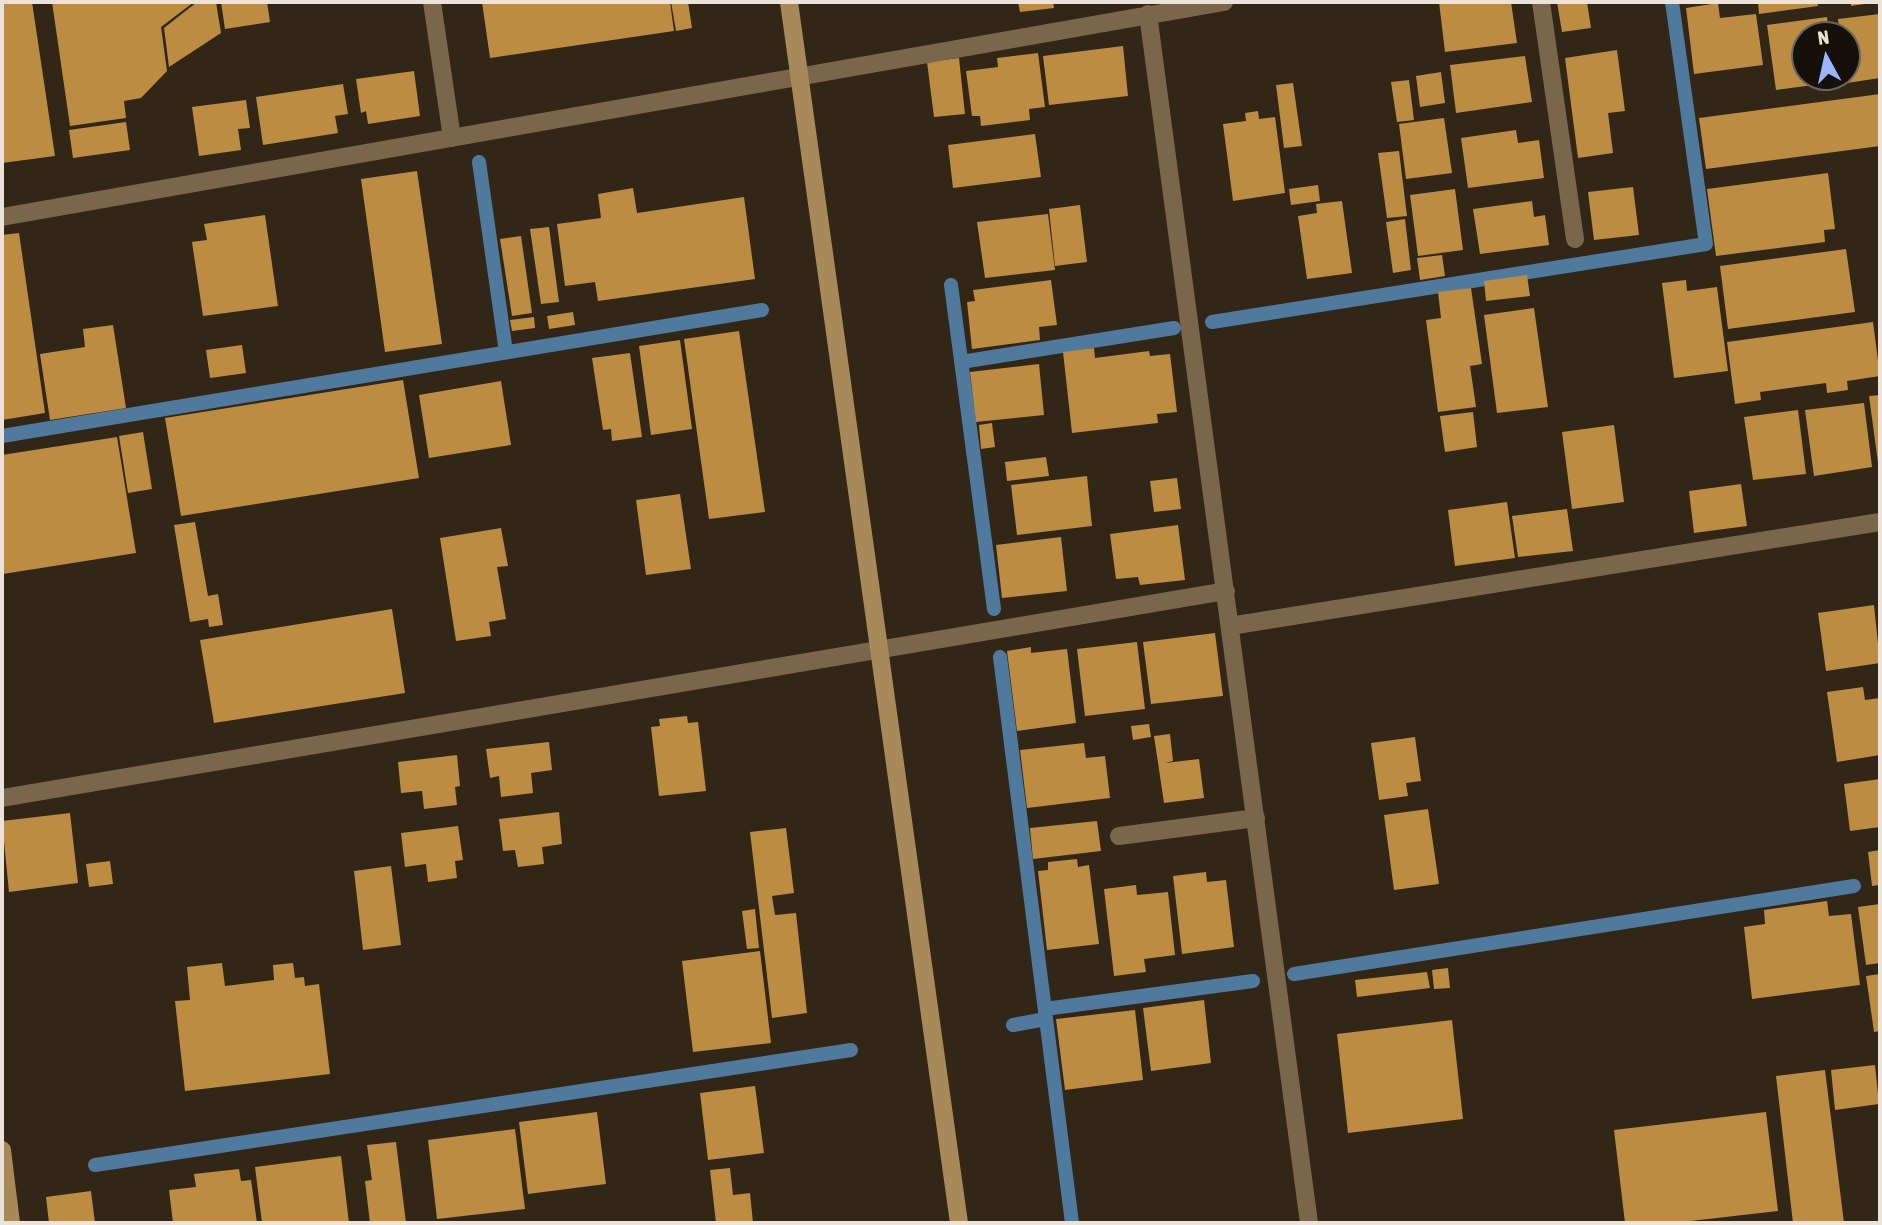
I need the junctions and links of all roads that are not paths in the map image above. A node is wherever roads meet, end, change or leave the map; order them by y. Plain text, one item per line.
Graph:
1 (432, 2) edge
2 (789, 2) edge
3 (1224, 2) edge
4 (1541, 2) edge
5 (1148, 14) junction
6 (800, 76) junction
7 (452, 138) junction
8 (2, 217) edge
9 (1574, 239) dead end
10 (1880, 523) edge
11 (1226, 591) junction
12 (1230, 626) junction
13 (880, 650) junction
14 (2, 799) edge
15 (1256, 818) junction
16 (1119, 836) dead end
17 (2, 1150) edge
18 (11, 1223) edge
19 (959, 1223) edge
20 (1309, 1223) edge

1 - 7 street
2 - 6 street
3 - 5 street
4 - 9 street
5 - 6 street
5 - 11 street
6 - 7 street
6 - 13 street
7 - 8 street
10 - 12 street
11 - 12 street
11 - 13 street
12 - 15 street
13 - 14 street
13 - 19 street
15 - 16 street
15 - 20 street
17 - 18 street

